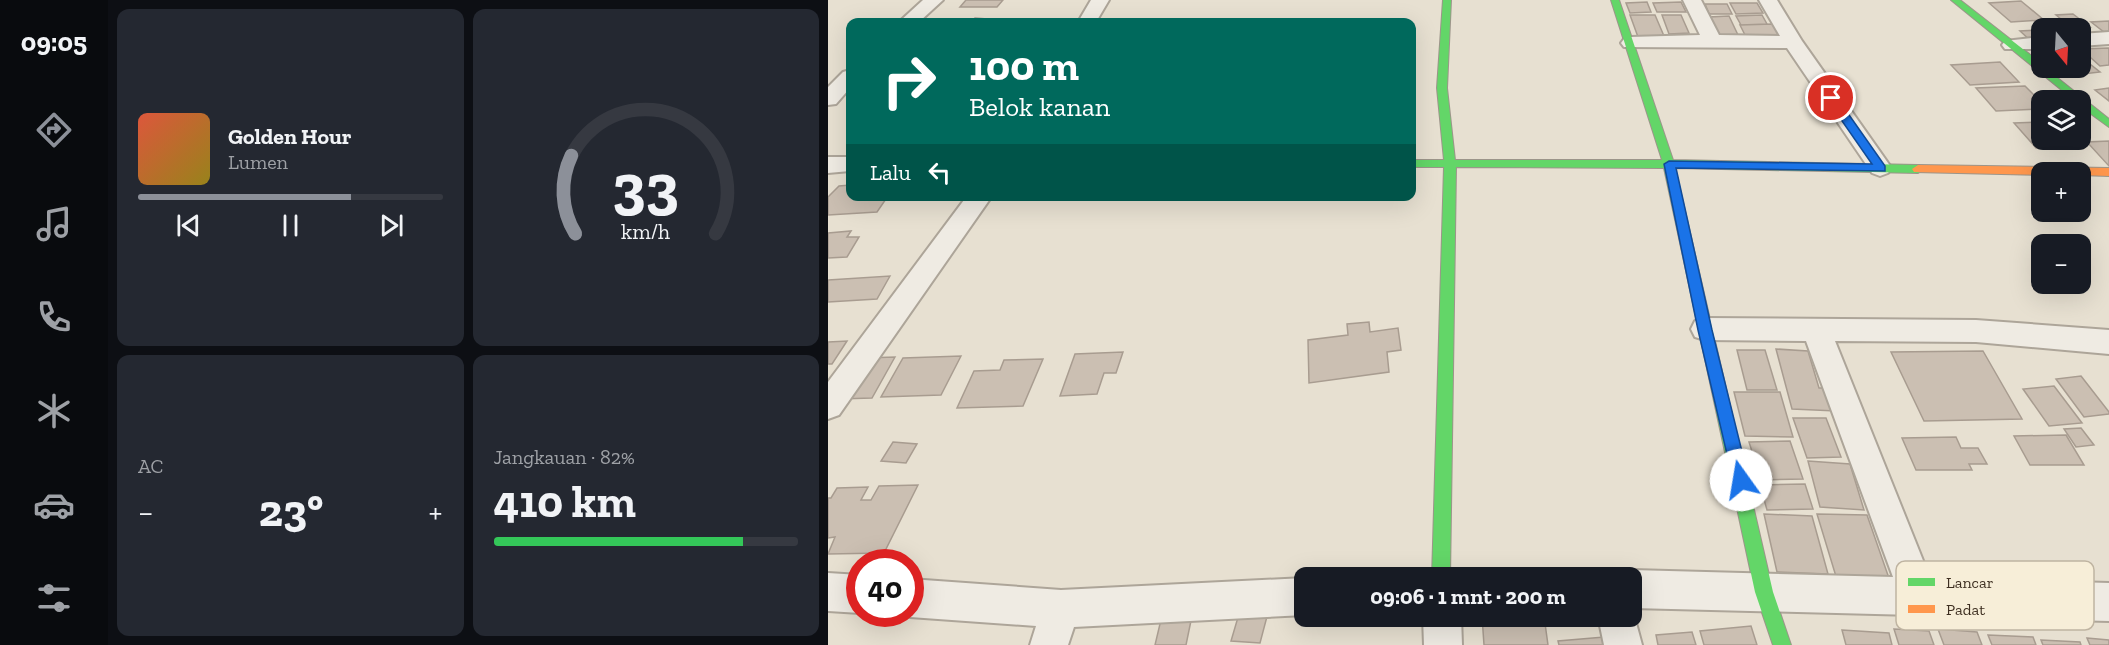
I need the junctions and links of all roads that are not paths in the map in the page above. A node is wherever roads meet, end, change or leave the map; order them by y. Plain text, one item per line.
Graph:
1 (934, 0) edge
2 (1100, 0) edge
3 (1447, 0) edge
4 (1615, 0) edge
5 (1692, 0) edge
6 (1768, 0) edge
7 (1955, 0) edge
8 (913, 18) edge
9 (1089, 18) edge
10 (2109, 38) edge
11 (2091, 39) edge
12 (1712, 41) junction
13 (1793, 42) junction
14 (1631, 43) junction
15 (2031, 44) edge
16 (2012, 45) junction
17 (846, 80) edge
18 (2067, 90) edge
19 (828, 99) edge
20 (2091, 110) edge
21 (2109, 124) edge
22 (1416, 163) edge
23 (846, 164) edge
24 (1450, 164) junction
25 (1669, 164) junction
26 (828, 165) edge
27 (1881, 168) junction
28 (2109, 172) edge
29 (976, 201) edge
30 (1705, 330) junction
31 (1816, 330) junction
32 (2109, 342) edge
33 (828, 406) edge
34 (1905, 561) edge
35 (1441, 567) edge
36 (1642, 589) edge
37 (828, 592) edge
38 (1764, 592) junction
39 (846, 593) edge
40 (1294, 597) edge
41 (1896, 598) edge
42 (924, 599) edge
43 (2094, 602) edge
44 (2109, 602) edge
45 (1061, 609) junction
46 (1442, 627) edge
47 (1619, 627) edge
48 (1049, 645) edge
49 (1443, 645) edge
50 (1623, 645) edge
51 (1782, 645) edge

1 - 8 street
2 - 9 street
3 - 24 street
4 - 14 street
5 - 12 street
6 - 13 street
7 - 16 street
10 - 11 street
12 - 13 street
12 - 14 street
13 - 27 street
14 - 25 street
15 - 16 street
16 - 18 street
17 - 19 street
20 - 21 street
22 - 24 street
23 - 26 street
24 - 25 street
24 - 35 street
25 - 27 street
25 - 30 street
27 - 28 street
29 - 33 street
30 - 31 street
30 - 38 street
31 - 32 street
31 - 34 street
36 - 38 street
37 - 39 street
38 - 41 street
38 - 51 street
40 - 45 street
42 - 45 street
43 - 44 street
45 - 48 street
46 - 49 street
47 - 50 street

